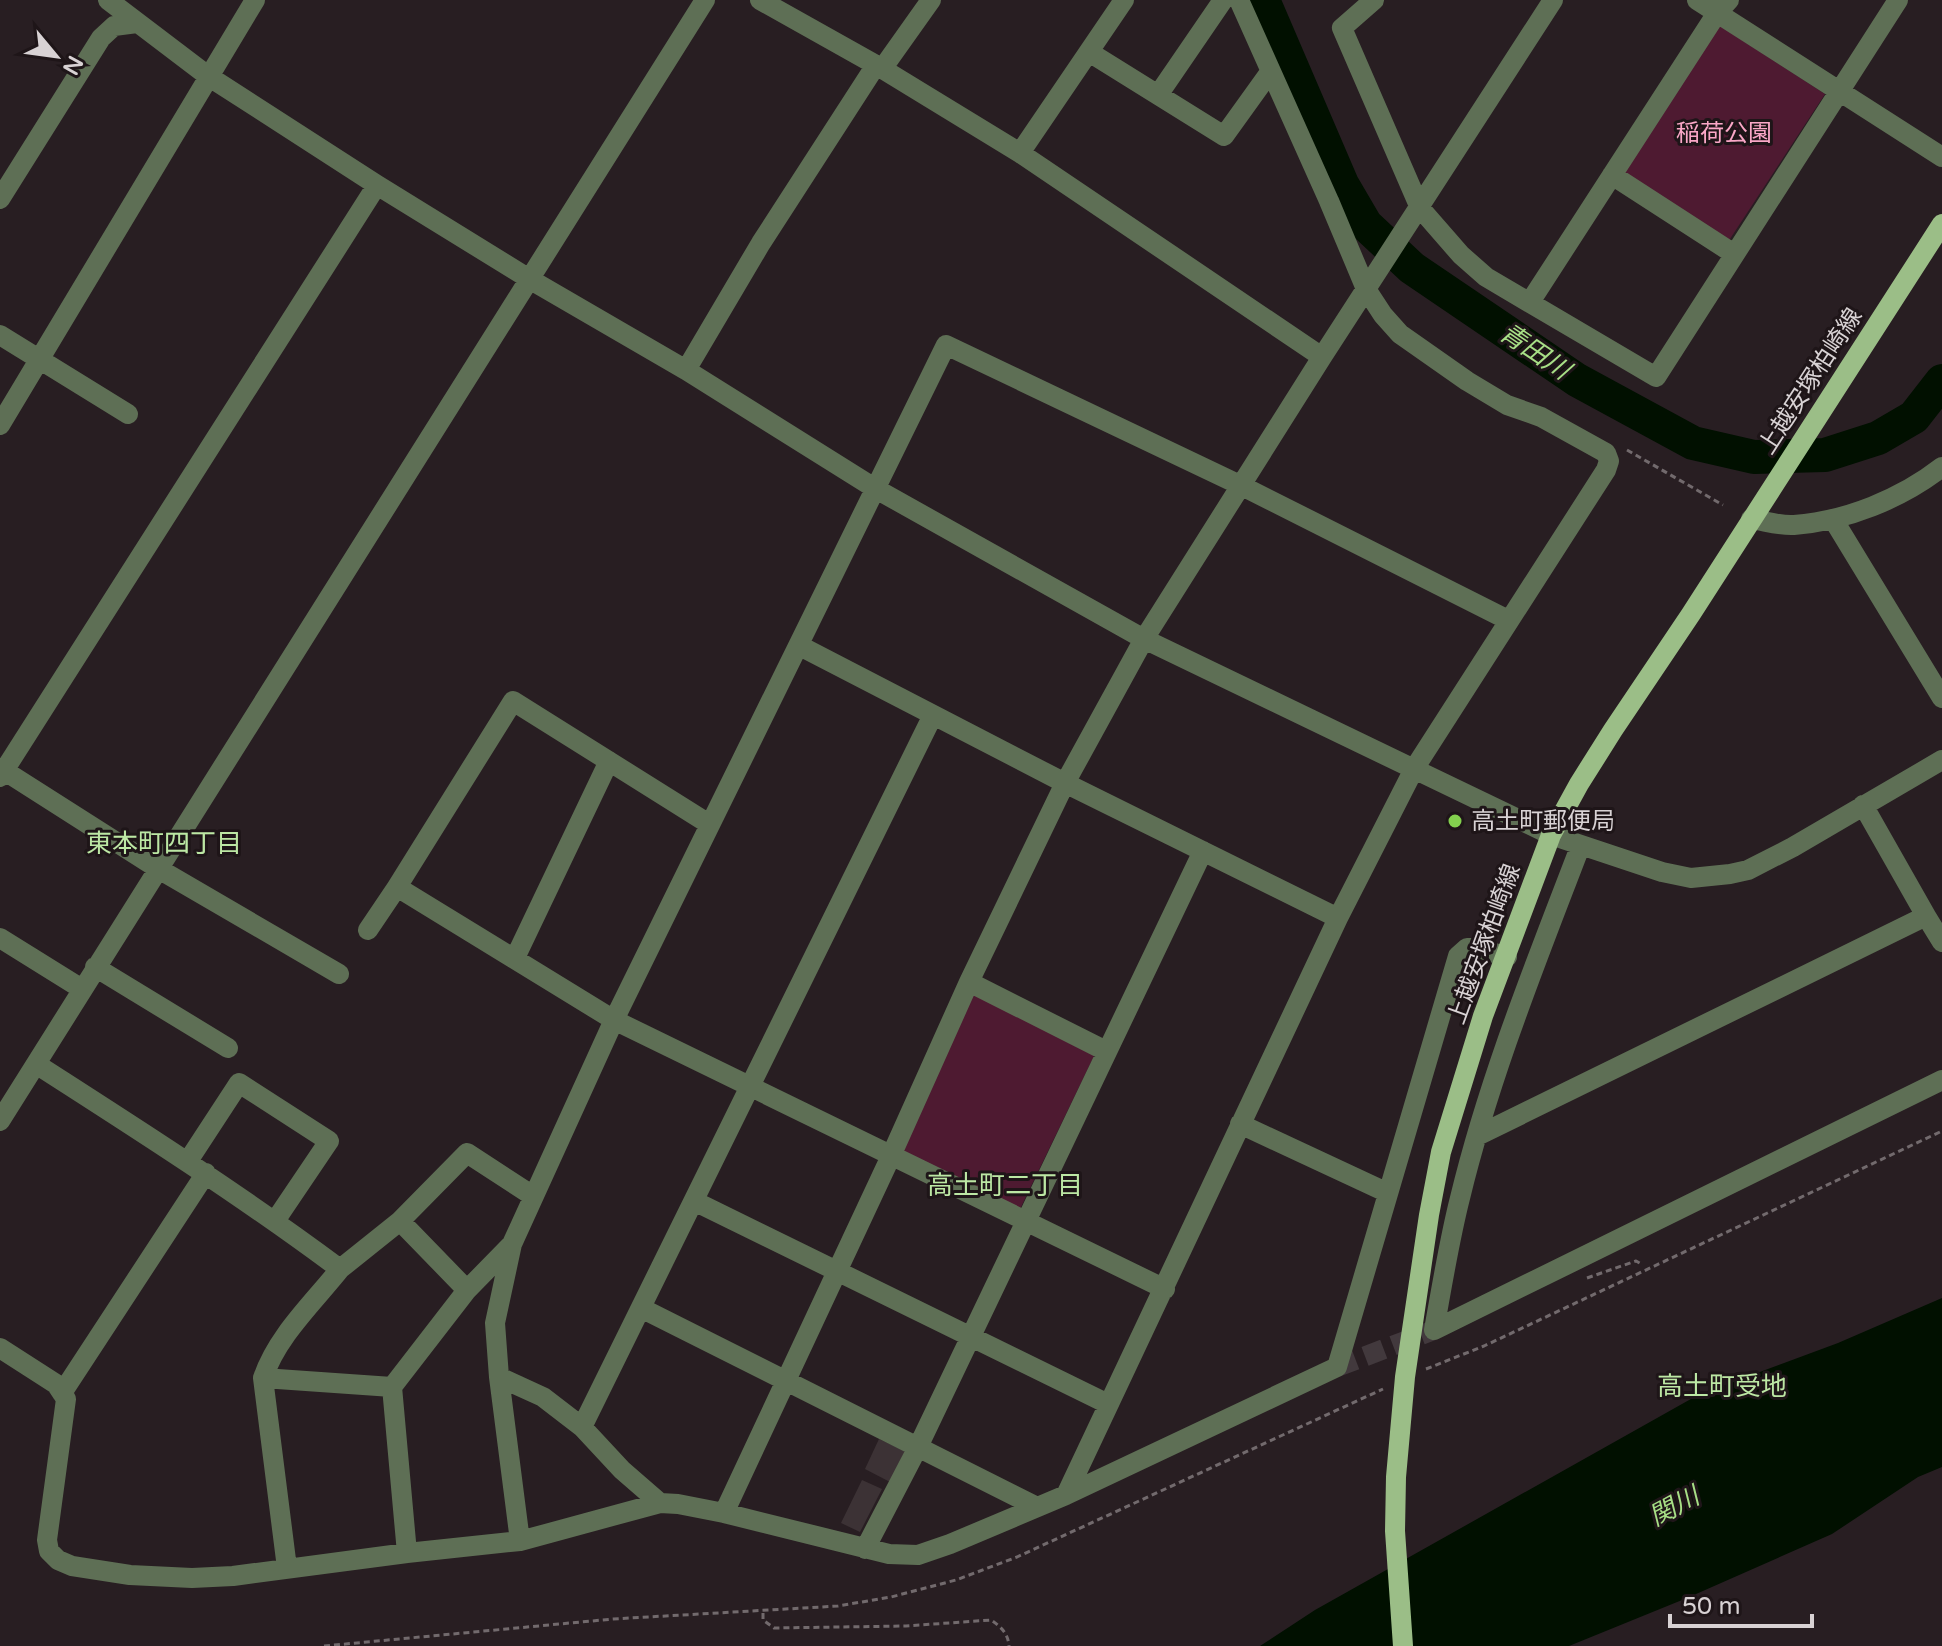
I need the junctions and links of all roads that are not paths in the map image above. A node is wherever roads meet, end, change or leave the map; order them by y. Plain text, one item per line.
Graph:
1 (108, 0) edge
2 (255, 0) edge
3 (705, 0) edge
4 (760, 0) edge
5 (931, 0) edge
6 (1124, 0) edge
7 (1223, 0) edge
8 (1239, 0) edge
9 (1374, 0) edge
10 (1697, 0) edge
11 (1898, 0) edge
12 (1546, 3) edge
13 (1723, 6) edge
14 (137, 23) junction
15 (1089, 52) junction
16 (879, 67) junction
17 (1270, 72) junction
18 (208, 76) junction
19 (1838, 92) junction
20 (1158, 95) junction
21 (1020, 153) junction
22 (1942, 157) edge
23 (1612, 175) junction
24 (377, 185) junction
25 (0, 199) edge
26 (1415, 216) junction
27 (1942, 224) edge
28 (1734, 254) junction
29 (531, 280) junction
30 (1370, 283) junction
31 (1530, 302) junction
32 (0, 335) edge
33 (1322, 357) junction
34 (41, 359) junction
35 (686, 370) junction
36 (128, 414) dead end
37 (0, 425) edge
38 (1942, 467) edge
39 (1242, 486) junction
40 (876, 489) junction
41 (1751, 519) junction
42 (1833, 519) junction
43 (1508, 620) junction
44 (1144, 639) junction
45 (800, 646) junction
46 (1942, 698) edge
47 (933, 715) junction
48 (1942, 760) edge
49 (609, 761) junction
50 (1414, 769) junction
51 (1, 772) edge
52 (1065, 783) junction
53 (1863, 805) junction
54 (709, 824) junction
55 (1551, 835) junction
56 (1580, 847) junction
57 (1203, 851) junction
58 (157, 868) junction
59 (397, 887) junction
60 (1926, 916) junction
61 (1338, 918) junction
62 (368, 930) dead end
63 (0, 938) edge
64 (1942, 942) edge
65 (1507, 957) junction
66 (515, 958) junction
67 (95, 967) junction
68 (339, 974) dead end
69 (969, 982) junction
70 (82, 989) junction
71 (614, 1020) junction
72 (228, 1048) dead end
73 (1106, 1051) junction
74 (36, 1064) junction
75 (1942, 1080) edge
76 (750, 1088) junction
77 (0, 1121) edge
78 (1240, 1124) junction
79 (1477, 1136) junction
80 (891, 1156) junction
81 (188, 1161) junction
82 (206, 1173) junction
83 (1388, 1193) junction
84 (533, 1196) junction
85 (694, 1201) junction
86 (275, 1221) junction
87 (400, 1221) junction
88 (1025, 1222) junction
89 (512, 1244) junction
90 (340, 1269) junction
91 (836, 1271) junction
92 (1165, 1289) junction
93 (467, 1290) junction
94 (641, 1308) junction
95 (972, 1336) junction
96 (0, 1348) edge
97 (499, 1377) junction
98 (263, 1378) junction
99 (784, 1379) junction
100 (392, 1387) junction
101 (62, 1393) junction
102 (1108, 1404) junction
103 (582, 1427) junction
104 (918, 1447) junction
105 (1066, 1495) junction
106 (660, 1503) junction
107 (1035, 1506) junction
108 (724, 1513) junction
109 (520, 1541) junction
110 (865, 1549) junction
111 (407, 1553) junction
112 (287, 1568) junction
113 (1403, 1646) edge

1 - 14 street
2 - 18 street
3 - 29 street
4 - 16 street
5 - 16 street
6 - 15 street
7 - 20 street
8 - 17 street
9 - 26 street
10 - 13 street
11 - 19 street
12 - 26 street
13 - 19 street
13 - 23 street
14 - 18 street
14 - 25 street
15 - 20 street
15 - 21 street
16 - 21 street
16 - 35 street
17 - 20 street
17 - 30 street
18 - 24 street
18 - 34 street
19 - 22 street
19 - 28 street
21 - 33 street
23 - 28 street
23 - 31 street
24 - 29 street
24 - 51 street
26 - 30 street
26 - 31 street
27 - 41 main road, 上越安塚柏崎線
28 - 31 street
29 - 35 street
29 - 58 street
30 - 33 street
30 - 43 street
32 - 34 street
33 - 39 street
34 - 36 street
34 - 37 street
35 - 40 street
38 - 42 street
39 - 40 street
39 - 43 street
39 - 44 street
40 - 44 street
40 - 45 street
41 - 42 street
41 - 55 main road, 上越安塚柏崎線
42 - 46 street
43 - 50 street
44 - 50 street
44 - 52 street
45 - 47 street
45 - 54 street
47 - 52 street
47 - 76 street
48 - 53 street
49 - 54 street
49 - 59 street
49 - 66 street
50 - 55 street
50 - 61 street
51 - 58 street
52 - 57 street
52 - 69 street
53 - 56 street
53 - 60 street
54 - 71 street
55 - 56 street
55 - 65 main road, 上越安塚柏崎線
56 - 79 street
57 - 61 street
57 - 73 street
58 - 67 street
58 - 68 street
59 - 62 street
59 - 66 street
60 - 64 street
60 - 79 street
61 - 78 street
63 - 70 street
65 - 83 street
65 - 113 main road, 上越安塚柏崎線
66 - 71 street
67 - 70 street
67 - 72 street
69 - 73 street
69 - 80 street
70 - 74 street
71 - 76 street
71 - 84 street
73 - 88 street
74 - 77 street
74 - 81 street
75 - 79 street
76 - 80 street
76 - 85 street
78 - 83 street
78 - 92 street
80 - 88 street
80 - 91 street
81 - 82 street
81 - 86 street
82 - 86 street
82 - 101 street
83 - 105 street
84 - 87 street
84 - 89 street
85 - 91 street
85 - 94 street
86 - 90 street
87 - 90 street
87 - 93 street
88 - 92 street
88 - 95 street
89 - 93 street
89 - 97 street
90 - 98 street
91 - 95 street
91 - 99 street
92 - 102 street
93 - 100 street
94 - 99 street
94 - 103 street
95 - 102 street
95 - 104 street
96 - 101 street
97 - 103 street
97 - 109 street
98 - 100 street
98 - 112 street
99 - 104 street
99 - 108 street
100 - 111 street
101 - 112 street
102 - 105 street
103 - 106 street
104 - 107 street
104 - 110 street
105 - 107 street
106 - 108 street
106 - 109 street
107 - 110 street
108 - 110 street
109 - 111 street
111 - 112 street

